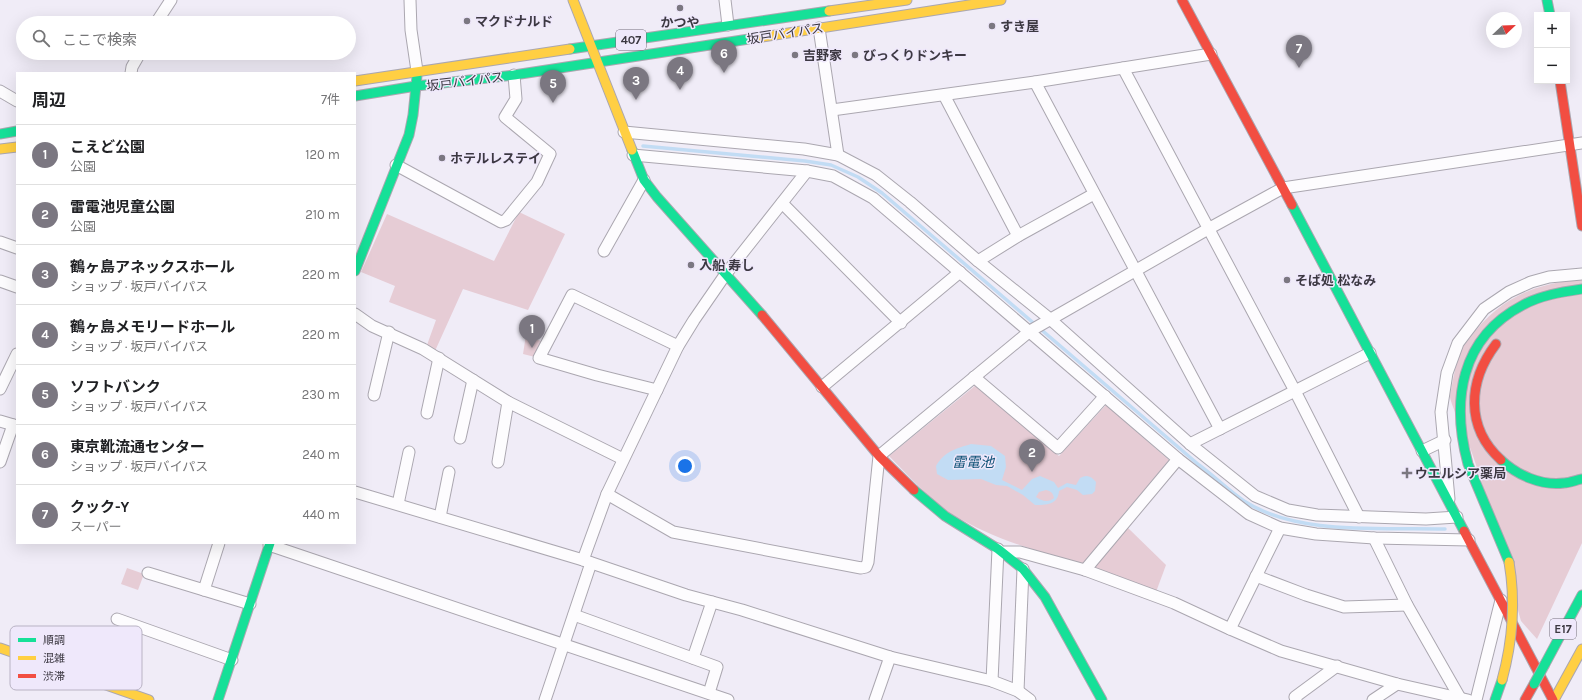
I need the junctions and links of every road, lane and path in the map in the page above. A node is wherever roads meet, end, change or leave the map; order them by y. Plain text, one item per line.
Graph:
1 (171, 0) edge
2 (410, 0) edge
3 (573, 0) edge
4 (724, 0) edge
5 (906, 0) edge
6 (1001, 0) edge
7 (1182, 0) edge
8 (1547, 0) edge
9 (1549, 12) edge
10 (161, 16) edge
11 (728, 25) junction
12 (819, 28) junction
13 (591, 46) junction
14 (1210, 54) junction
15 (136, 60) edge
16 (597, 62) junction
17 (1123, 68) junction
18 (417, 71) junction
19 (131, 72) edge
20 (514, 75) junction
21 (356, 81) edge
22 (1035, 82) junction
23 (1560, 84) edge
24 (416, 86) junction
25 (0, 91) edge
26 (944, 95) junction
27 (356, 96) edge
28 (16, 100) edge
29 (832, 110) junction
30 (16, 132) edge
31 (624, 132) junction
32 (0, 134) edge
33 (1582, 143) edge
34 (1570, 145) junction
35 (16, 147) edge
36 (0, 149) edge
37 (633, 155) junction
38 (838, 155) junction
39 (396, 165) junction
40 (807, 171) junction
41 (644, 180) junction
42 (1283, 188) junction
43 (1094, 194) junction
44 (782, 203) junction
45 (1582, 226) edge
46 (1208, 229) junction
47 (1018, 236) junction
48 (0, 242) edge
49 (16, 248) edge
50 (604, 251) dead end
51 (978, 261) junction
52 (356, 268) edge
53 (1135, 271) junction
54 (960, 272) junction
55 (1582, 274) edge
56 (725, 275) junction
57 (0, 281) edge
58 (16, 287) edge
59 (1582, 289) edge
60 (356, 315) edge
61 (1050, 319) junction
62 (901, 322) junction
63 (1030, 331) junction
64 (389, 332) junction
65 (1500, 338) dead end
66 (678, 346) junction
67 (1370, 353) junction
68 (16, 356) edge
69 (439, 358) junction
70 (974, 377) junction
71 (473, 380) junction
72 (822, 387) junction
73 (0, 389) edge
74 (657, 390) junction
75 (1295, 391) junction
76 (374, 395) dead end
77 (1106, 396) junction
78 (508, 402) junction
79 (427, 413) dead end
80 (0, 420) edge
81 (15, 426) edge
82 (1220, 429) junction
83 (460, 438) dead end
84 (1444, 440) junction
85 (1190, 444) junction
86 (1422, 451) junction
87 (409, 452) dead end
88 (879, 456) junction
89 (623, 459) junction
90 (1178, 459) junction
91 (0, 462) edge
92 (498, 462) dead end
93 (449, 472) dead end
94 (1582, 479) edge
95 (356, 492) edge
96 (607, 494) junction
97 (1449, 502) junction
98 (398, 504) junction
99 (440, 517) junction
100 (1360, 517) junction
101 (1457, 517) junction
102 (1280, 528) junction
103 (1374, 538) junction
104 (1469, 540) junction
105 (219, 544) edge
106 (270, 544) edge
107 (1001, 551) junction
108 (587, 561) junction
109 (1022, 569) junction
110 (1085, 570) junction
111 (148, 573) dead end
112 (1256, 576) junction
113 (204, 590) junction
114 (1582, 595) edge
115 (1501, 600) junction
116 (712, 602) junction
117 (250, 604) junction
118 (1407, 605) junction
119 (574, 615) junction
120 (117, 619) dead end
121 (137, 626) edge
122 (142, 628) edge
123 (1230, 629) junction
124 (564, 645) junction
125 (0, 648) edge
126 (1582, 648) edge
127 (10, 651) edge
128 (693, 658) junction
129 (890, 658) junction
130 (232, 660) junction
131 (1337, 666) junction
132 (1582, 668) edge
133 (992, 681) junction
134 (1397, 684) junction
135 (120, 690) edge
136 (1018, 691) junction
137 (709, 693) junction
138 (1464, 699) edge
139 (149, 700) edge
140 (218, 700) edge
141 (545, 700) edge
142 (728, 700) edge
143 (874, 700) edge
144 (1030, 700) edge
145 (1102, 700) edge
146 (1296, 700) edge
147 (1373, 700) edge
148 (1476, 700) edge
149 (1495, 700) edge
150 (1525, 700) edge
151 (1554, 700) edge
152 (1564, 700) edge

1 - 10 street
2 - 18 street
3 - 13 main road
4 - 11 street
5 - 11 main road, 坂戸バイパス / 407
6 - 12 main road, 坂戸バイパス / 407
7 - 14 main road
8 - 9 main road
11 - 13 main road, 坂戸バイパス / 407
12 - 16 main road, 坂戸バイパス / 407
12 - 29 street
13 - 16 main road
13 - 18 main road, 坂戸バイパス / 407
14 - 17 street
14 - 42 main road
15 - 19 street
16 - 20 main road, 坂戸バイパス / 407
16 - 31 main road
17 - 22 street
17 - 46 street
18 - 21 main road, 坂戸バイパス / 407
18 - 24 main road
20 - 24 main road, 坂戸バイパス / 407
20 - 39 street
22 - 26 street
22 - 43 street
23 - 34 main road
24 - 27 main road, 坂戸バイパス / 407
24 - 39 main road
25 - 28 street
26 - 29 street
26 - 47 street
29 - 38 street
30 - 32 main road
31 - 37 main road
31 - 38 street
33 - 34 street
34 - 42 street
34 - 45 main road
35 - 36 main road
37 - 40 street
37 - 41 main road
38 - 51 street
39 - 52 main road
40 - 44 street
40 - 54 street
41 - 50 street
41 - 56 main road
42 - 46 street
42 - 67 main road
43 - 47 street
43 - 53 street
44 - 56 street
44 - 62 street
46 - 53 street
46 - 75 street
47 - 51 street
48 - 49 street
51 - 61 street
53 - 61 street
53 - 82 street
54 - 62 street
54 - 63 street
55 - 84 street
56 - 66 street
56 - 72 main road
57 - 58 street
59 - 149 main road, bridge
60 - 64 street
61 - 63 street
61 - 85 street
62 - 72 street
63 - 70 street
63 - 77 street
64 - 69 street
64 - 76 street
65 - 94 main road
66 - 74 street
66 - 74 street
67 - 75 street
67 - 86 main road
68 - 73 street
69 - 71 street
69 - 79 street
70 - 77 street
70 - 88 street
71 - 78 street
71 - 83 street
72 - 88 main road
74 - 89 street
75 - 82 street
75 - 100 street
77 - 90 street
78 - 89 street
78 - 92 street
80 - 81 street
81 - 91 street
82 - 85 street
84 - 86 street
84 - 97 street
85 - 100 street
86 - 97 main road
87 - 98 street
88 - 96 street
88 - 107 main road
89 - 96 street
90 - 102 street
90 - 110 street
93 - 99 street
95 - 98 street
96 - 108 street
97 - 101 main road
98 - 99 street
99 - 108 street
100 - 101 street
101 - 104 main road
102 - 103 street
102 - 112 street
103 - 104 street
103 - 118 street
104 - 115 main road
105 - 113 street
106 - 117 main road
106 - 124 street
107 - 109 main road
107 - 110 street
107 - 133 street
108 - 116 street
108 - 119 street
109 - 136 street
109 - 145 main road
110 - 123 street
111 - 113 street
112 - 118 street
112 - 123 street
113 - 117 street
114 - 150 main road, E17, bridge
115 - 148 street
115 - 151 main road
116 - 128 street
116 - 129 street
117 - 130 main road
118 - 138 street
119 - 124 street
119 - 128 street
120 - 121 street
122 - 130 street
123 - 131 street
124 - 137 street
124 - 141 street
125 - 127 main road
126 - 151 main road, E17
128 - 137 street
129 - 133 street
129 - 143 street
130 - 140 main road
131 - 134 street
131 - 146 street
132 - 152 main road
133 - 136 street
134 - 138 street
134 - 147 street
135 - 139 main road
136 - 144 street
137 - 142 street

